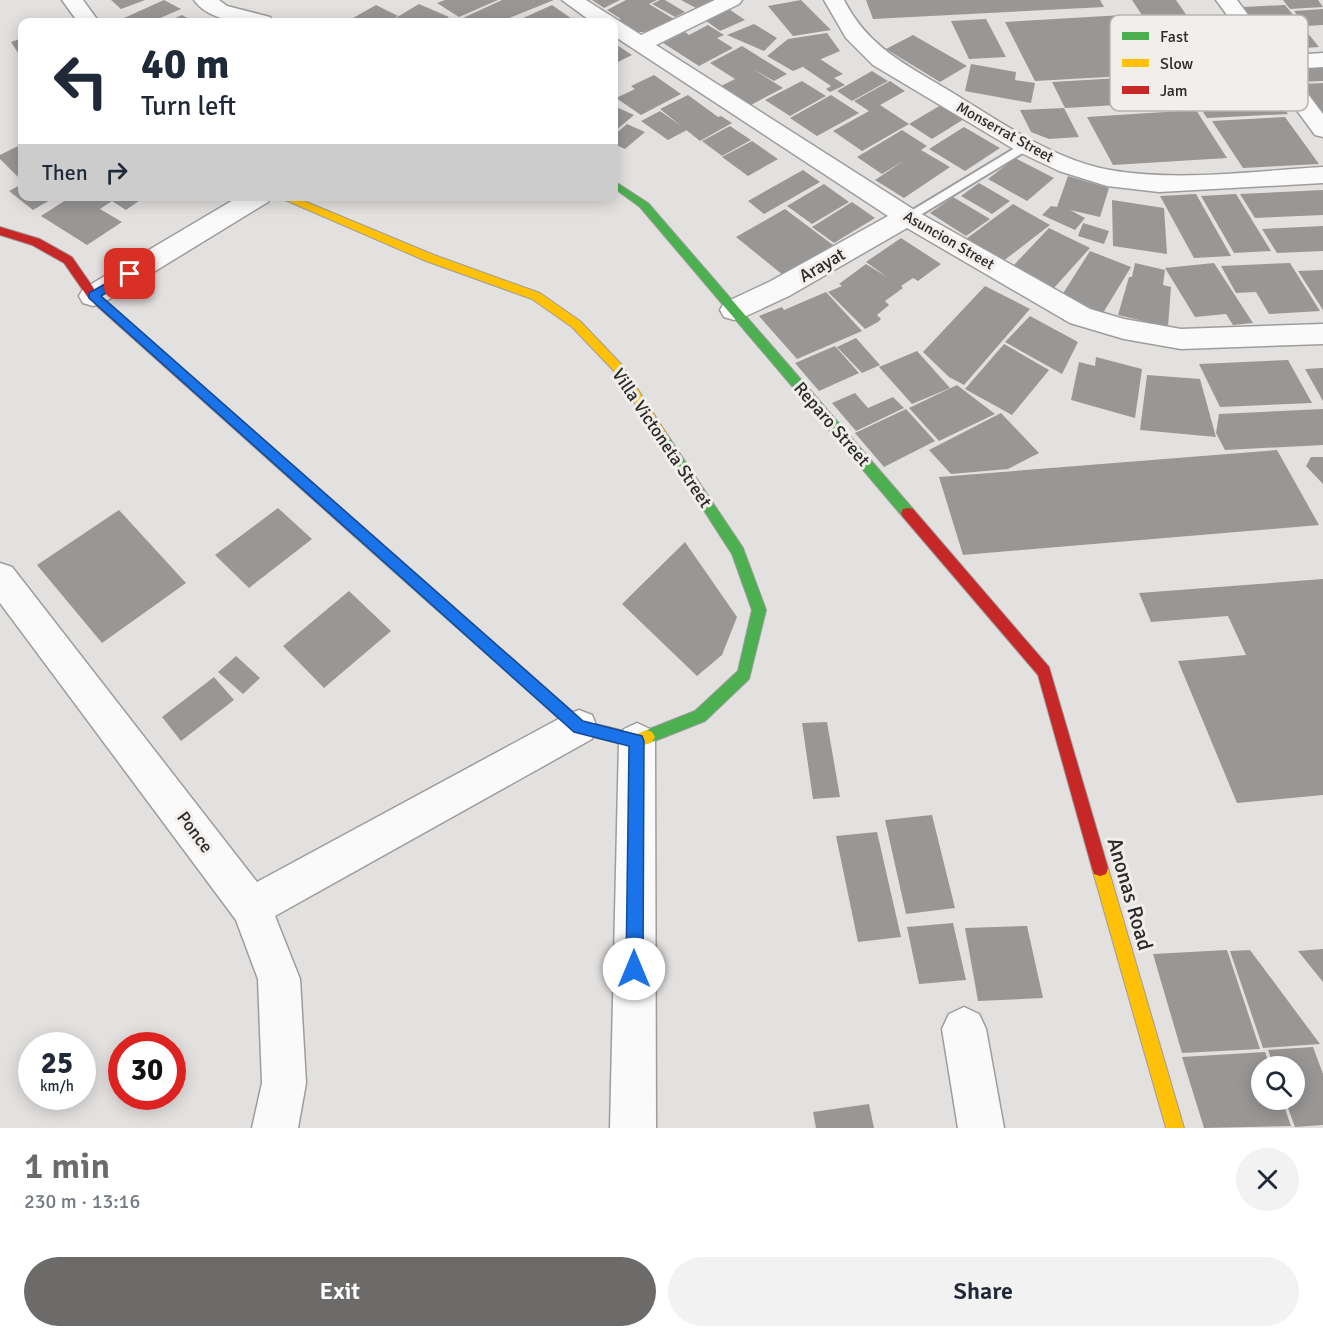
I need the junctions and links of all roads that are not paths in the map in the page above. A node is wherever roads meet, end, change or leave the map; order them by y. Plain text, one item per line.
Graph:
1 (72, 0) edge
2 (204, 0) edge
3 (572, 0) edge
4 (732, 0) edge
5 (834, 0) edge
6 (1226, 0) edge
7 (1237, 15) edge
8 (85, 18) edge
9 (248, 18) edge
10 (600, 18) edge
11 (618, 30) edge
12 (640, 44) junction
13 (1323, 60) edge
14 (1308, 61) edge
15 (1308, 110) edge
16 (1323, 130) edge
17 (1025, 146) junction
18 (1323, 175) edge
19 (618, 187) edge
20 (251, 201) edge
21 (293, 201) edge
22 (907, 217) junction
23 (0, 231) edge
24 (93, 296) junction
25 (734, 310) junction
26 (1323, 334) edge
27 (0, 577) edge
28 (1044, 672) joint
29 (579, 727) junction
30 (637, 741) junction
31 (251, 907) junction
32 (964, 1029) dead end
33 (275, 1128) edge
34 (633, 1128) edge
35 (981, 1128) edge
36 (1175, 1128) edge

1 - 8 street
2 - 9 street
3 - 10 street
4 - 12 street
5 - 17 street, Monserrat Street
6 - 7 street
11 - 12 street, Asuncion Street
12 - 22 street, Asuncion Street
13 - 14 street
15 - 16 street
17 - 18 street, Monserrat Street
17 - 22 lane
19 - 25 street, Reparo Street
20 - 24 street
21 - 30 street, Villa Victoneta Street
22 - 25 street, Arayat
22 - 26 street, Asuncion Street
23 - 24 street
24 - 29 street
25 - 28 street, Reparo Street
27 - 31 street, Ponce
28 - 36 street, Anonas Road
29 - 30 street
29 - 31 street
30 - 34 street
31 - 33 street, Ponce
32 - 35 street

